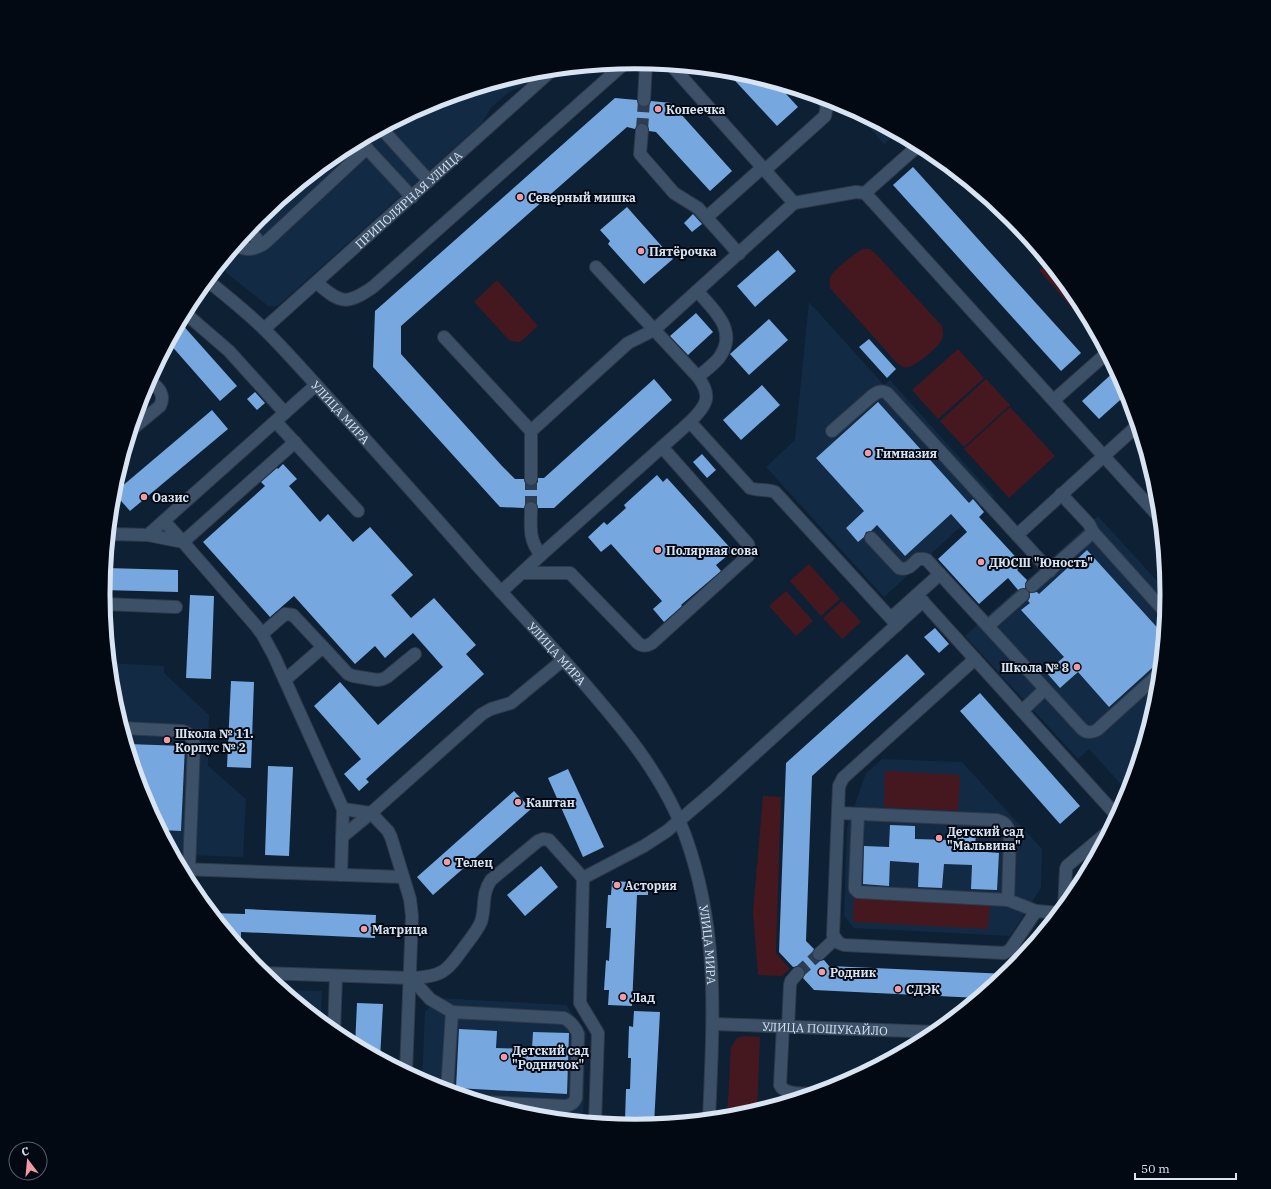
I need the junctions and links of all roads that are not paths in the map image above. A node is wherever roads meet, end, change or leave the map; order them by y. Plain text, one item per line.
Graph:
1 (646, 69) edge
2 (618, 70) edge
3 (676, 71) edge
4 (544, 77) edge
5 (644, 100) tunnel mouth
6 (826, 105) edge
7 (642, 130) tunnel mouth
8 (385, 132) edge
9 (364, 144) edge
10 (361, 147) edge
11 (914, 150) edge
12 (764, 168) junction
13 (430, 181) junction
14 (865, 194) junction
15 (412, 197) junction
16 (794, 203) junction
17 (706, 217) junction
18 (253, 234) edge
19 (262, 244) junction
20 (240, 248) edge
21 (739, 254) junction
22 (596, 267) dead end
23 (316, 283) junction
24 (212, 284) edge
25 (697, 291) junction
26 (190, 317) edge
27 (264, 329) junction
28 (654, 330) junction
29 (444, 337) dead end
30 (1104, 356) edge
31 (698, 377) junction
32 (154, 384) edge
33 (316, 385) junction
34 (1054, 400) junction
35 (285, 413) junction
36 (276, 422) junction
37 (690, 422) junction
38 (139, 424) edge
39 (1134, 429) edge
40 (531, 431) junction
41 (832, 431) dead end
42 (295, 442) junction
43 (662, 447) junction
44 (1104, 455) junction
45 (531, 479) tunnel mouth
46 (1061, 494) junction
47 (1153, 503) edge
48 (531, 508) tunnel mouth
49 (358, 511) dead end
50 (164, 521) junction
51 (1093, 532) junction
52 (113, 534) edge
53 (1017, 534) junction
54 (148, 536) junction
55 (871, 538) dead end
56 (183, 542) junction
57 (541, 555) junction
58 (1050, 571) junction
59 (522, 573) junction
60 (940, 574) junction
61 (1032, 586) dead end
62 (502, 592) junction
63 (1023, 595) dead end
64 (920, 598) junction
65 (110, 604) edge
66 (176, 607) dead end
67 (1161, 607) edge
68 (894, 621) junction
69 (988, 626) junction
70 (262, 634) junction
71 (323, 647) junction
72 (415, 654) dead end
73 (975, 659) junction
74 (563, 660) junction
75 (1154, 678) edge
76 (285, 680) junction
77 (1045, 689) junction
78 (1022, 711) junction
79 (127, 728) edge
80 (343, 809) junction
81 (1114, 812) edge
82 (371, 813) junction
83 (838, 813) junction
84 (858, 814) junction
85 (679, 820) junction
86 (342, 837) junction
87 (1100, 841) edge
88 (185, 865) edge
89 (188, 869) edge
90 (340, 875) junction
91 (403, 877) junction
92 (583, 878) junction
93 (1065, 896) edge
94 (1008, 900) junction
95 (1036, 911) junction
96 (1053, 912) edge
97 (835, 939) junction
98 (819, 954) tunnel mouth
99 (272, 973) edge
100 (798, 973) tunnel mouth
101 (336, 976) junction
102 (410, 978) junction
103 (452, 1012) junction
104 (334, 1024) edge
105 (713, 1024) junction
106 (785, 1026) junction
107 (926, 1032) edge
108 (406, 1067) edge
109 (447, 1085) edge
110 (801, 1093) edge
111 (503, 1103) edge
112 (709, 1115) edge
113 (595, 1118) edge

1 - 5 street
2 - 23 street
3 - 12 street
4 - 13 street, ПРИПОЛЯРНАЯ УЛИЦА
6 - 12 street
7 - 17 street
8 - 13 street
9 - 15 street
10 - 19 street
11 - 14 street
12 - 16 street
12 - 17 street
13 - 15 street, ПРИПОЛЯРНАЯ УЛИЦА
14 - 16 street
14 - 34 street
15 - 23 street, ПРИПОЛЯРНАЯ УЛИЦА
16 - 21 street
17 - 21 street
18 - 19 street
19 - 20 street
21 - 25 street
22 - 28 street
23 - 27 street, ПРИПОЛЯРНАЯ УЛИЦА
24 - 27 street, УЛИЦА МИРА
25 - 28 street
25 - 31 street
26 - 35 street
27 - 33 street, УЛИЦА МИРА
28 - 31 street
28 - 40 street
29 - 40 street
30 - 34 street
31 - 37 street
32 - 38 street
33 - 35 street
33 - 62 street, УЛИЦА МИРА
34 - 44 street
35 - 36 street
36 - 42 street
36 - 50 street
37 - 43 street
37 - 68 street
39 - 44 street
40 - 45 street
41 - 53 street
42 - 49 street
42 - 56 street
43 - 57 street
43 - 59 street
44 - 46 street
44 - 47 street
46 - 51 street
46 - 53 street
48 - 57 street
50 - 54 street
50 - 56 street
51 - 58 street
51 - 67 street
52 - 54 street
53 - 58 street
54 - 56 street
55 - 60 street
56 - 70 street
57 - 59 street
58 - 61 street
59 - 62 street
60 - 64 street
60 - 69 street
62 - 74 street, УЛИЦА МИРА
63 - 69 street
64 - 68 street
64 - 73 street
65 - 66 street
68 - 85 street
69 - 77 street
70 - 71 street
70 - 76 street
71 - 72 street
71 - 76 street
73 - 78 street
73 - 83 street
74 - 82 street
74 - 85 street, УЛИЦА МИРА
75 - 77 street
76 - 80 street
77 - 78 street
78 - 81 street
79 - 88 street
80 - 82 street
80 - 86 street
82 - 86 street
82 - 91 street
83 - 84 street
83 - 97 street
84 - 94 street
84 - 94 street
85 - 92 street
85 - 105 street, УЛИЦА МИРА
86 - 90 street
87 - 93 street
89 - 90 street
90 - 91 street
91 - 102 street
92 - 102 street
92 - 113 street
94 - 95 street
95 - 96 street
95 - 97 street
97 - 98 street
99 - 101 street
100 - 106 street
101 - 102 street
101 - 104 street
102 - 103 street
102 - 108 street
103 - 109 street
103 - 111 street
105 - 106 street, УЛИЦА ПОШУКАЙЛО
105 - 112 street, УЛИЦА МИРА
106 - 107 street, УЛИЦА ПОШУКАЙЛО
106 - 110 street

